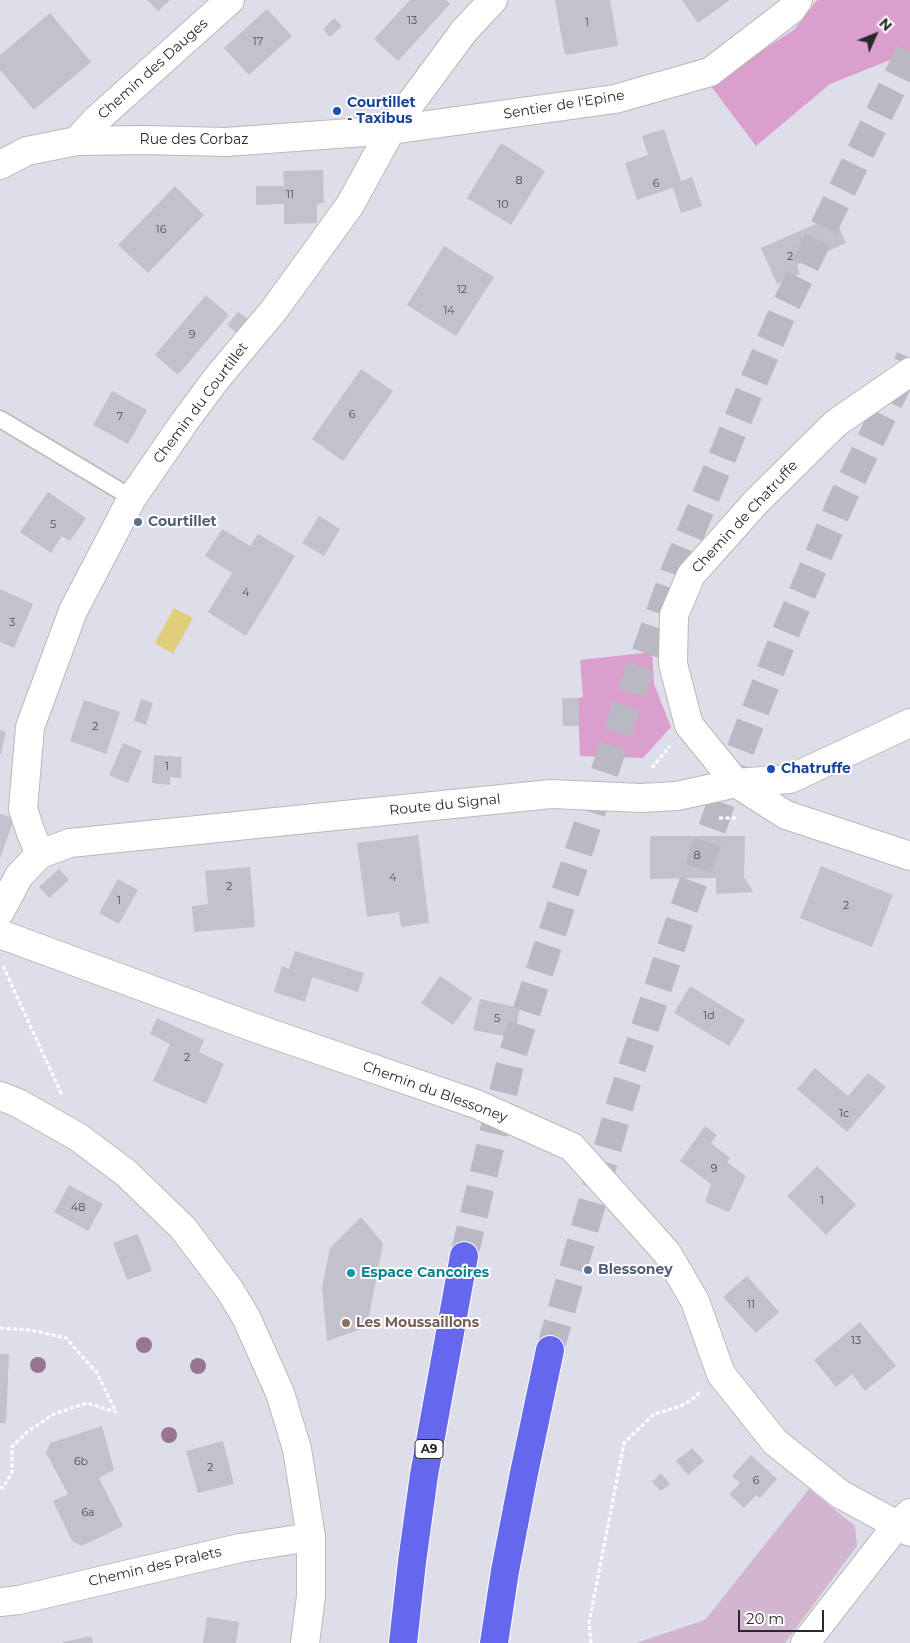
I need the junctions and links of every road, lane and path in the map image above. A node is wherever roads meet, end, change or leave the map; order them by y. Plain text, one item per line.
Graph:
1 (230, 0) edge
2 (493, 0) edge
3 (798, 0) edge
4 (391, 130) junction
5 (77, 141) junction
6 (0, 164) edge
7 (910, 372) edge
8 (0, 419) edge
9 (132, 498) junction
10 (910, 723) edge
11 (736, 783) junction
12 (40, 854) junction
13 (910, 856) edge
14 (0, 912) edge
15 (0, 934) edge
16 (0, 959) edge
17 (0, 1096) edge
18 (64, 1100) dead end
19 (464, 1256) tunnel mouth
20 (0, 1328) edge
21 (550, 1350) tunnel mouth
22 (700, 1389) dead end
23 (0, 1487) edge
24 (906, 1523) edge
25 (312, 1537) junction
26 (0, 1602) edge
27 (305, 1643) edge
28 (403, 1643) edge
29 (494, 1643) edge
30 (591, 1643) edge
31 (805, 1643) edge

1 - 5 street, Chemin des Dauges
2 - 4 street, Chemin du Courtillet
3 - 4 street, Sentier de l'Epine
4 - 5 street, Rue des Corbaz
4 - 9 street, Chemin du Courtillet
5 - 6 street, Rue des Corbaz
7 - 11 street, Chemin de Chatruffe
8 - 9 lane
9 - 12 street, Chemin du Courtillet
10 - 11 street, Route du Signal
11 - 12 street, Route du Signal
11 - 13 street, Chemin de Chatruffe
12 - 14 street, Route du Signal
15 - 24 street, Chemin du Blessoney
16 - 18 path
17 - 25 street
19 - 28 highway, A9
20 - 23 path
21 - 29 highway
22 - 30 path
24 - 31 street
25 - 26 street, Chemin des Pralets
25 - 27 street

